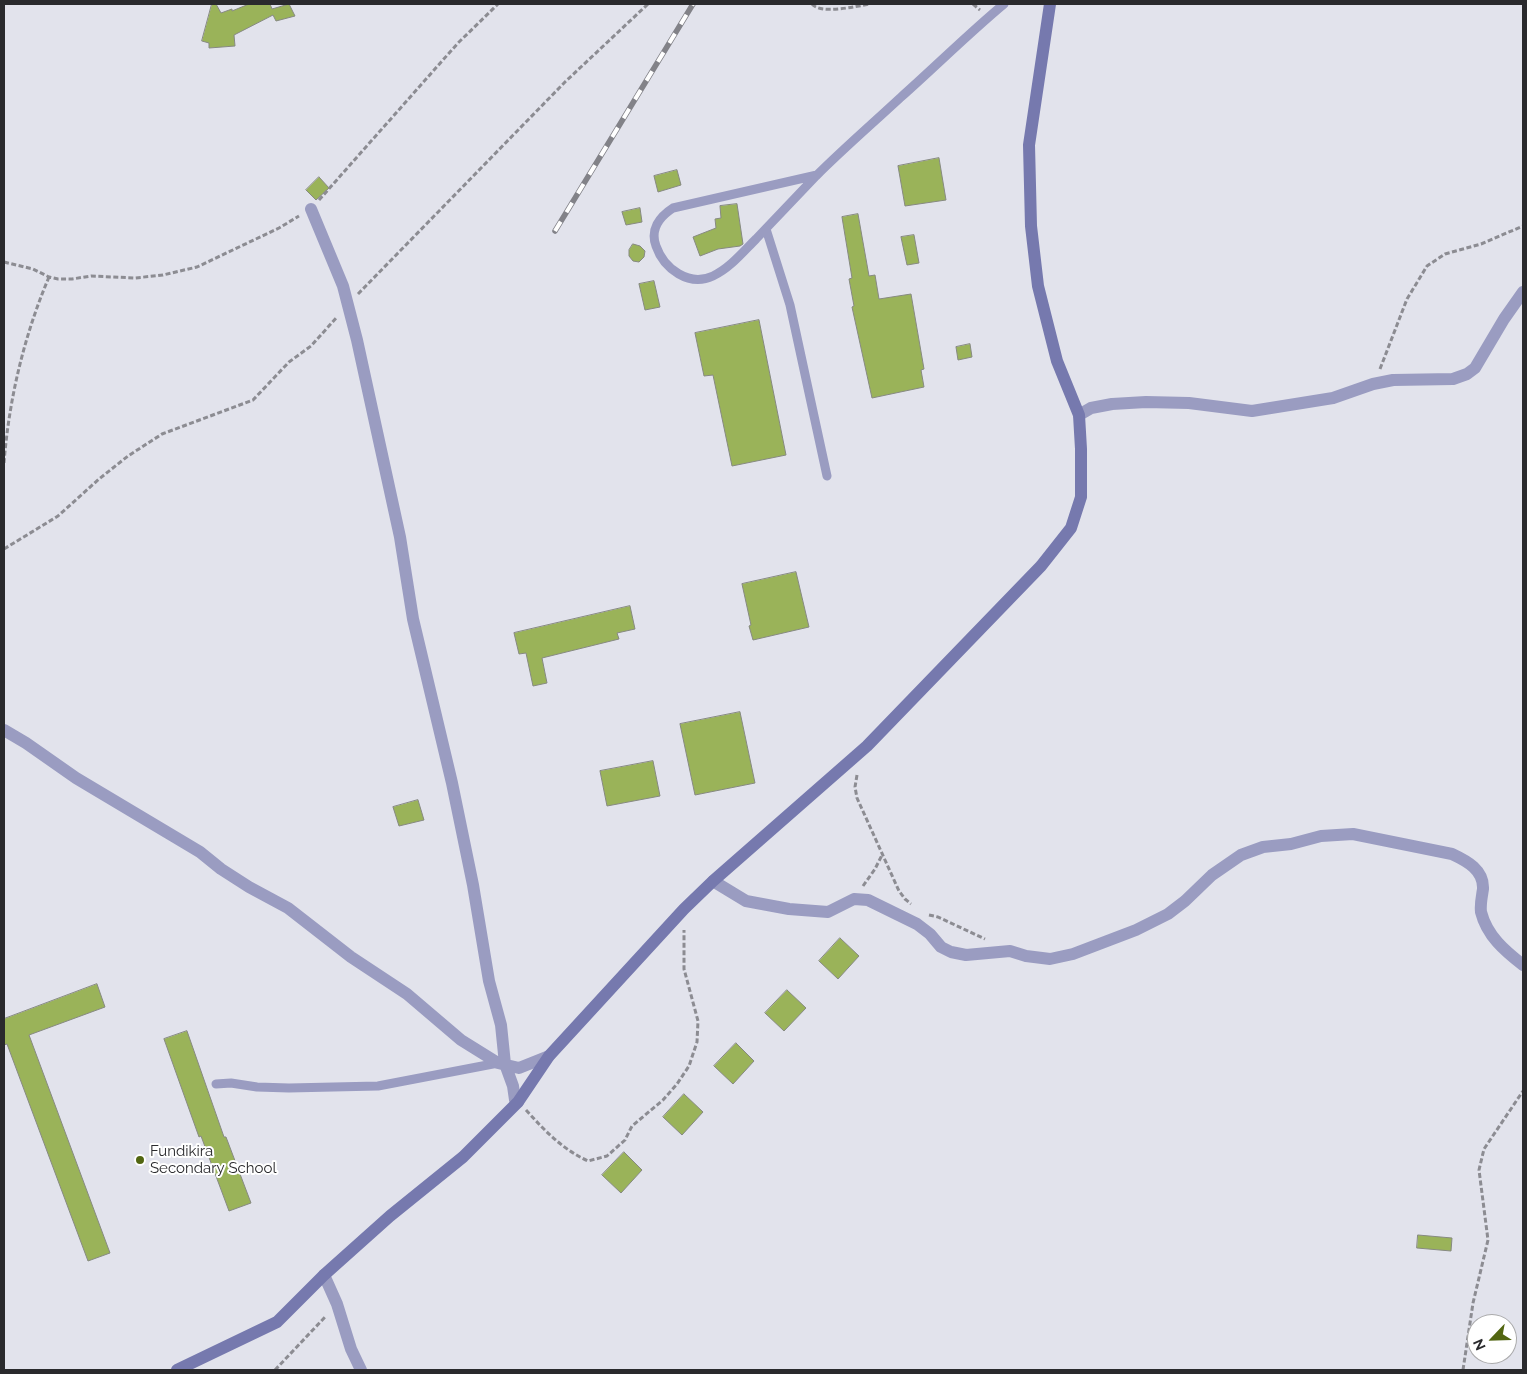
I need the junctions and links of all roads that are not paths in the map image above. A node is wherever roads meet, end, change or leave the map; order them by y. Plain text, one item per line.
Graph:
1 (1004, 4) edge
2 (1050, 4) edge
3 (817, 175) junction
4 (311, 208) road end
5 (766, 229) junction
6 (1523, 292) edge
7 (1079, 415) junction
8 (828, 476) dead end
9 (4, 730) edge
10 (713, 881) junction
11 (1523, 965) edge
12 (550, 1056) junction
13 (502, 1063) junction
14 (216, 1084) dead end
15 (518, 1102) junction
16 (324, 1275) junction
17 (177, 1370) edge
18 (360, 1370) edge

1 - 3 lane
2 - 7 street
3 - 5 lane
3 - 5 lane
4 - 13 street
5 - 8 lane
6 - 7 street
7 - 10 street
9 - 13 street
10 - 11 street
10 - 12 street
12 - 13 street
12 - 15 street
13 - 14 lane
13 - 15 street
15 - 16 street
16 - 17 street
16 - 18 street

